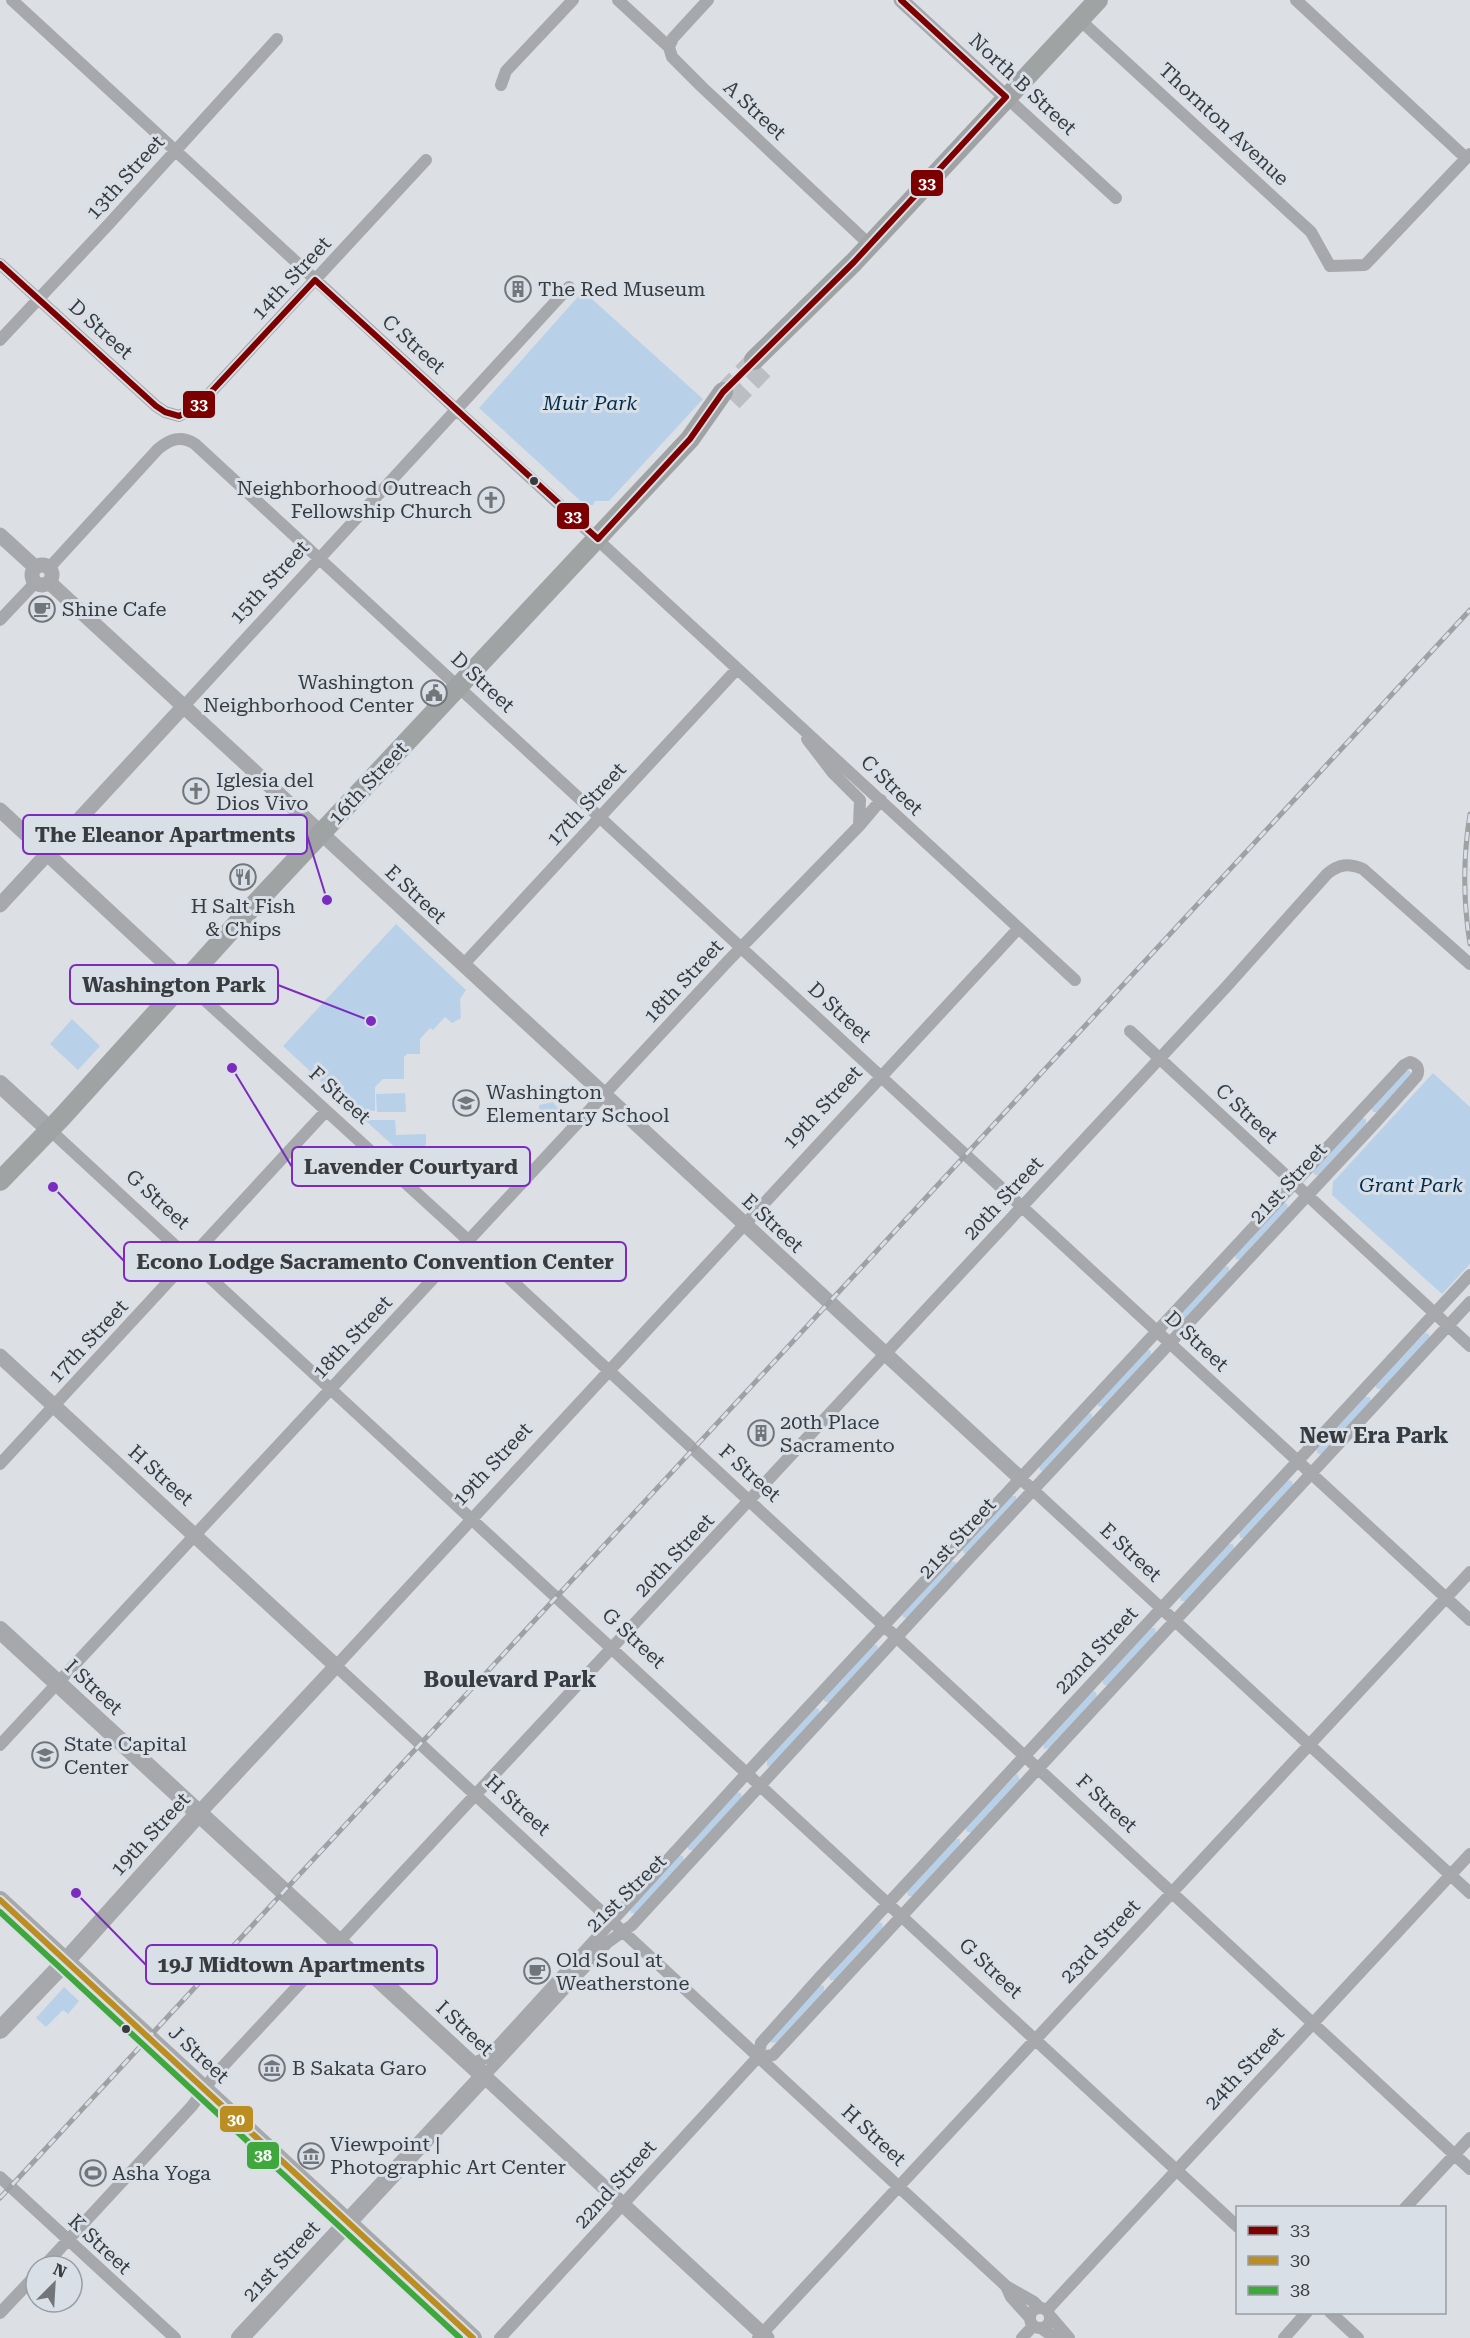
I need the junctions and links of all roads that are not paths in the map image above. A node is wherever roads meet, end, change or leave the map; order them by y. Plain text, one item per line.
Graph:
1 (12, 0) edge
2 (573, 0) edge
3 (618, 0) edge
4 (708, 0) edge
5 (901, 0) edge
6 (1098, 0) edge
7 (1296, 0) edge
8 (1080, 20) junction
9 (277, 39) dead end
10 (669, 47) junction
11 (501, 85) dead end
12 (1006, 97) junction
13 (175, 151) junction
14 (1468, 156) edge
15 (426, 160) dead end
16 (1116, 198) dead end
17 (870, 245) junction
18 (0, 264) edge
19 (315, 280) junction
20 (569, 287) dead end
21 (39, 299) junction
22 (0, 340) edge
23 (759, 365) tunnel mouth
24 (728, 397) tunnel mouth
25 (456, 409) junction
26 (179, 416) joint
27 (0, 535) edge
28 (597, 539) junction
29 (321, 557) junction
30 (42, 575) junction
31 (0, 620) edge
32 (737, 669) junction
33 (460, 687) junction
34 (184, 706) junction
35 (790, 716) junction
36 (881, 800) junction
37 (0, 810) edge
38 (600, 817) junction
39 (859, 826) junction
40 (321, 834) junction
41 (47, 854) junction
42 (0, 905) edge
43 (1018, 929) junction
44 (742, 946) junction
45 (1470, 964) edge
46 (463, 965) junction
47 (1075, 980) dead end
48 (192, 989) junction
49 (1130, 1031) dead end
50 (1159, 1058) junction
51 (882, 1077) junction
52 (0, 1084) edge
53 (603, 1095) junction
54 (1361, 1110) junction
55 (326, 1111) junction
56 (1375, 1123) junction
57 (50, 1130) junction
58 (0, 1181) edge
59 (1293, 1182) junction
60 (1307, 1195) junction
61 (1022, 1206) junction
62 (744, 1225) junction
63 (468, 1242) junction
64 (191, 1258) junction
65 (1470, 1275) edge
66 (1470, 1302) edge
67 (1435, 1313) junction
68 (1448, 1326) junction
69 (1157, 1330) junction
70 (1170, 1343) junction
71 (1470, 1346) edge
72 (885, 1355) junction
73 (0, 1356) edge
74 (608, 1371) junction
75 (331, 1388) junction
76 (54, 1406) junction
77 (1298, 1461) junction
78 (0, 1464) edge
79 (1312, 1474) junction
80 (1020, 1478) junction
81 (1033, 1490) junction
82 (749, 1501) junction
83 (472, 1519) junction
84 (196, 1535) junction
85 (1470, 1572) edge
86 (1446, 1598) junction
87 (1161, 1609) junction
88 (1470, 1620) edge
89 (1174, 1622) junction
90 (884, 1626) junction
91 (0, 1630) edge
92 (896, 1637) junction
93 (613, 1649) junction
94 (336, 1666) junction
95 (58, 1683) junction
96 (0, 1745) edge
97 (1309, 1746) junction
98 (1025, 1756) junction
99 (1038, 1768) junction
100 (747, 1773) junction
101 (760, 1785) junction
102 (476, 1795) junction
103 (199, 1813) junction
104 (1470, 1854) edge
105 (1450, 1875) junction
106 (1172, 1892) junction
107 (1470, 1893) edge
108 (0, 1900) edge
109 (888, 1903) junction
110 (902, 1916) junction
111 (612, 1920) junction
112 (623, 1931) junction
113 (339, 1943) junction
114 (66, 1961) junction
115 (1312, 2022) junction
116 (0, 2030) edge
117 (1036, 2039) junction
118 (758, 2057) junction
119 (477, 2070) junction
120 (204, 2089) junction
121 (1470, 2138) edge
122 (1454, 2155) junction
123 (1470, 2169) edge
124 (1177, 2170) junction
125 (0, 2177) edge
126 (900, 2188) junction
127 (622, 2205) junction
128 (1407, 2206) edge
129 (348, 2222) junction
130 (1236, 2225) edge
131 (68, 2240) junction
132 (55, 2254) edge
133 (1006, 2286) junction
134 (24, 2288) edge
135 (1046, 2312) junction
136 (0, 2313) edge
137 (1306, 2314) edge
138 (1331, 2314) edge
139 (1035, 2324) junction
140 (762, 2337) edge
141 (175, 2338) edge
142 (240, 2338) edge
143 (473, 2338) edge
144 (500, 2338) edge
145 (1022, 2338) edge
146 (1055, 2338) edge
147 (1069, 2338) edge
148 (1284, 2338) edge
149 (1358, 2338) edge

1 - 13 street, C Street
2 - 11 street
3 - 10 street, A Street
4 - 10 street
5 - 12 street, North B Street
6 - 8 main road
7 - 14 street
8 - 12 main road
8 - 14 street, Thornton Avenue
9 - 13 street, 13th Street
10 - 17 street, A Street
12 - 16 street, North B Street
12 - 17 main road
13 - 19 street, C Street
13 - 21 street, 13th Street
15 - 19 street, 14th Street
17 - 23 main road
18 - 21 street, D Street
19 - 25 street, C Street
19 - 26 street, 14th Street
20 - 25 street, 15th Street
21 - 22 street, 13th Street
21 - 26 street, D Street
24 - 28 main road, 16th Street
25 - 28 street, C Street
25 - 29 street, 15th Street
27 - 30 street, E Street
28 - 32 street, C Street
28 - 33 main road, 16th Street
29 - 30 street, D Street
29 - 33 street, D Street
29 - 34 street, 15th Street
30 - 31 street
30 - 34 street, E Street
32 - 35 street, C Street
32 - 38 street, 17th Street
33 - 38 street, D Street
33 - 40 main road, 16th Street
34 - 40 street, E Street
34 - 41 street, 15th Street
35 - 36 street, C Street
35 - 39 street, C Street
36 - 39 street, 18th Street
36 - 43 street, C Street
37 - 41 street, F Street
38 - 44 street, D Street
38 - 46 street, 17th Street
39 - 44 street, 18th Street
40 - 46 street, E Street
40 - 48 main road, 16th Street
41 - 42 street, 15th Street
41 - 48 street, F Street
43 - 47 street, C Street
43 - 51 street, 19th Street
44 - 51 street, D Street
44 - 53 street, 18th Street
45 - 50 street, 20th Street
46 - 53 street, E Street
48 - 55 street, F Street
48 - 57 main road, 16th Street
49 - 50 street, C Street
50 - 59 street, C Street
50 - 61 street, 20th Street
51 - 61 street, D Street
51 - 62 street, 19th Street
52 - 57 main road, G Street
53 - 62 street, E Street
53 - 63 street, 18th Street
54 - 56 street
54 - 56 street, 21st Street
54 - 59 street, 21st Street
55 - 63 street, F Street
55 - 64 street, 17th Street
56 - 60 street, 21st Street
57 - 58 main road, 16th Street
57 - 64 street, G Street
59 - 60 street, C Street
59 - 69 street, 21st Street
60 - 67 street, C Street
60 - 70 street, 21st Street
61 - 69 street, D Street
61 - 72 street, 20th Street
62 - 72 street, E Street
62 - 74 street, 19th Street
63 - 74 street, F Street
63 - 75 street, 18th Street
64 - 75 street, G Street
64 - 76 street, 17th Street
65 - 67 street, 22nd Street
66 - 68 street, 22nd Street
67 - 68 street, C Street
67 - 77 street, 22nd Street
68 - 71 street, C Street
68 - 79 street, 22nd Street
69 - 70 street, D Street
69 - 80 street, 21st Street
70 - 77 street, D Street
70 - 81 street, 21st Street
72 - 80 street, E Street
72 - 82 street, 20th Street
73 - 76 street, H Street
74 - 82 street, F Street
74 - 83 street, 19th Street
75 - 83 street, G Street
75 - 84 street, 18th Street
76 - 78 street, 17th Street
76 - 84 street, H Street
77 - 79 street, D Street
77 - 87 street, 22nd Street
79 - 86 street, D Street
79 - 89 street, 22nd Street
80 - 81 street, E Street
80 - 90 street, 21st Street
81 - 87 street, E Street
81 - 92 street, 21st Street
82 - 90 street, F Street
82 - 93 street, 20th Street
83 - 93 street, G Street
83 - 94 street, 19th Street
84 - 94 street, H Street
84 - 95 street, 18th Street
85 - 86 street, 23rd Street
86 - 88 street, D Street
86 - 97 street, 23rd Street
87 - 89 street, E Street
87 - 98 street, 22nd Street
89 - 97 street, E Street
89 - 99 street, 22nd Street
90 - 92 street, F Street
90 - 100 street, 21st Street
91 - 95 main road, I Street
92 - 98 street, F Street
92 - 101 street, 21st Street
93 - 100 street, G Street
93 - 102 street, 20th Street
94 - 102 street, H Street
94 - 103 street, 19th Street
95 - 96 street, 18th Street
95 - 103 main road, I Street
97 - 105 street, E Street
97 - 106 street, 23rd Street
98 - 99 street, F Street
98 - 109 street, 22nd Street
99 - 106 street, F Street
99 - 110 street, 22nd Street
100 - 101 street, G Street
100 - 111 street, 21st Street
101 - 109 street, G Street
101 - 112 street, 21st Street
102 - 111 street, H Street
102 - 113 street, 20th Street
103 - 113 main road, I Street
103 - 114 main road, 19th Street
104 - 105 street, 24th Street
105 - 107 street, E Street
105 - 115 street, 24th Street
106 - 115 street, F Street
106 - 117 street, 23rd Street
108 - 114 main road, J Street
109 - 110 street, G Street
109 - 118 street, 22nd Street
110 - 117 street, G Street
110 - 118 street, 22nd Street
111 - 112 street, H Street
111 - 119 street, 21st Street
112 - 118 street, H Street
112 - 119 street, 21st Street
113 - 119 main road, I Street
113 - 120 street, 20th Street
114 - 116 main road, 19th Street
114 - 120 main road, J Street
115 - 122 street, F Street
115 - 124 street, 24th Street
117 - 124 street, G Street
117 - 126 street, 23rd Street
118 - 126 street, H Street
118 - 127 street, 22nd Street
119 - 127 street, I Street
119 - 129 main road, 21st Street
120 - 129 main road, J Street
120 - 131 street, 20th Street
121 - 122 street
122 - 123 street, F Street
122 - 128 street
124 - 130 street, G Street
124 - 135 street, 24th Street
125 - 131 street, K Street
126 - 133 street, H Street
126 - 140 street, 23rd Street
127 - 140 street, I Street
127 - 144 street, 22nd Street
129 - 142 main road, 21st Street
129 - 143 main road, J Street
131 - 132 street, 20th Street
131 - 141 street, K Street
133 - 135 street, H Street
133 - 139 street, H Street
134 - 136 street
135 - 139 street
135 - 139 street
135 - 147 street, H Street
137 - 148 street
138 - 149 street
139 - 145 street
139 - 146 street, H Street

